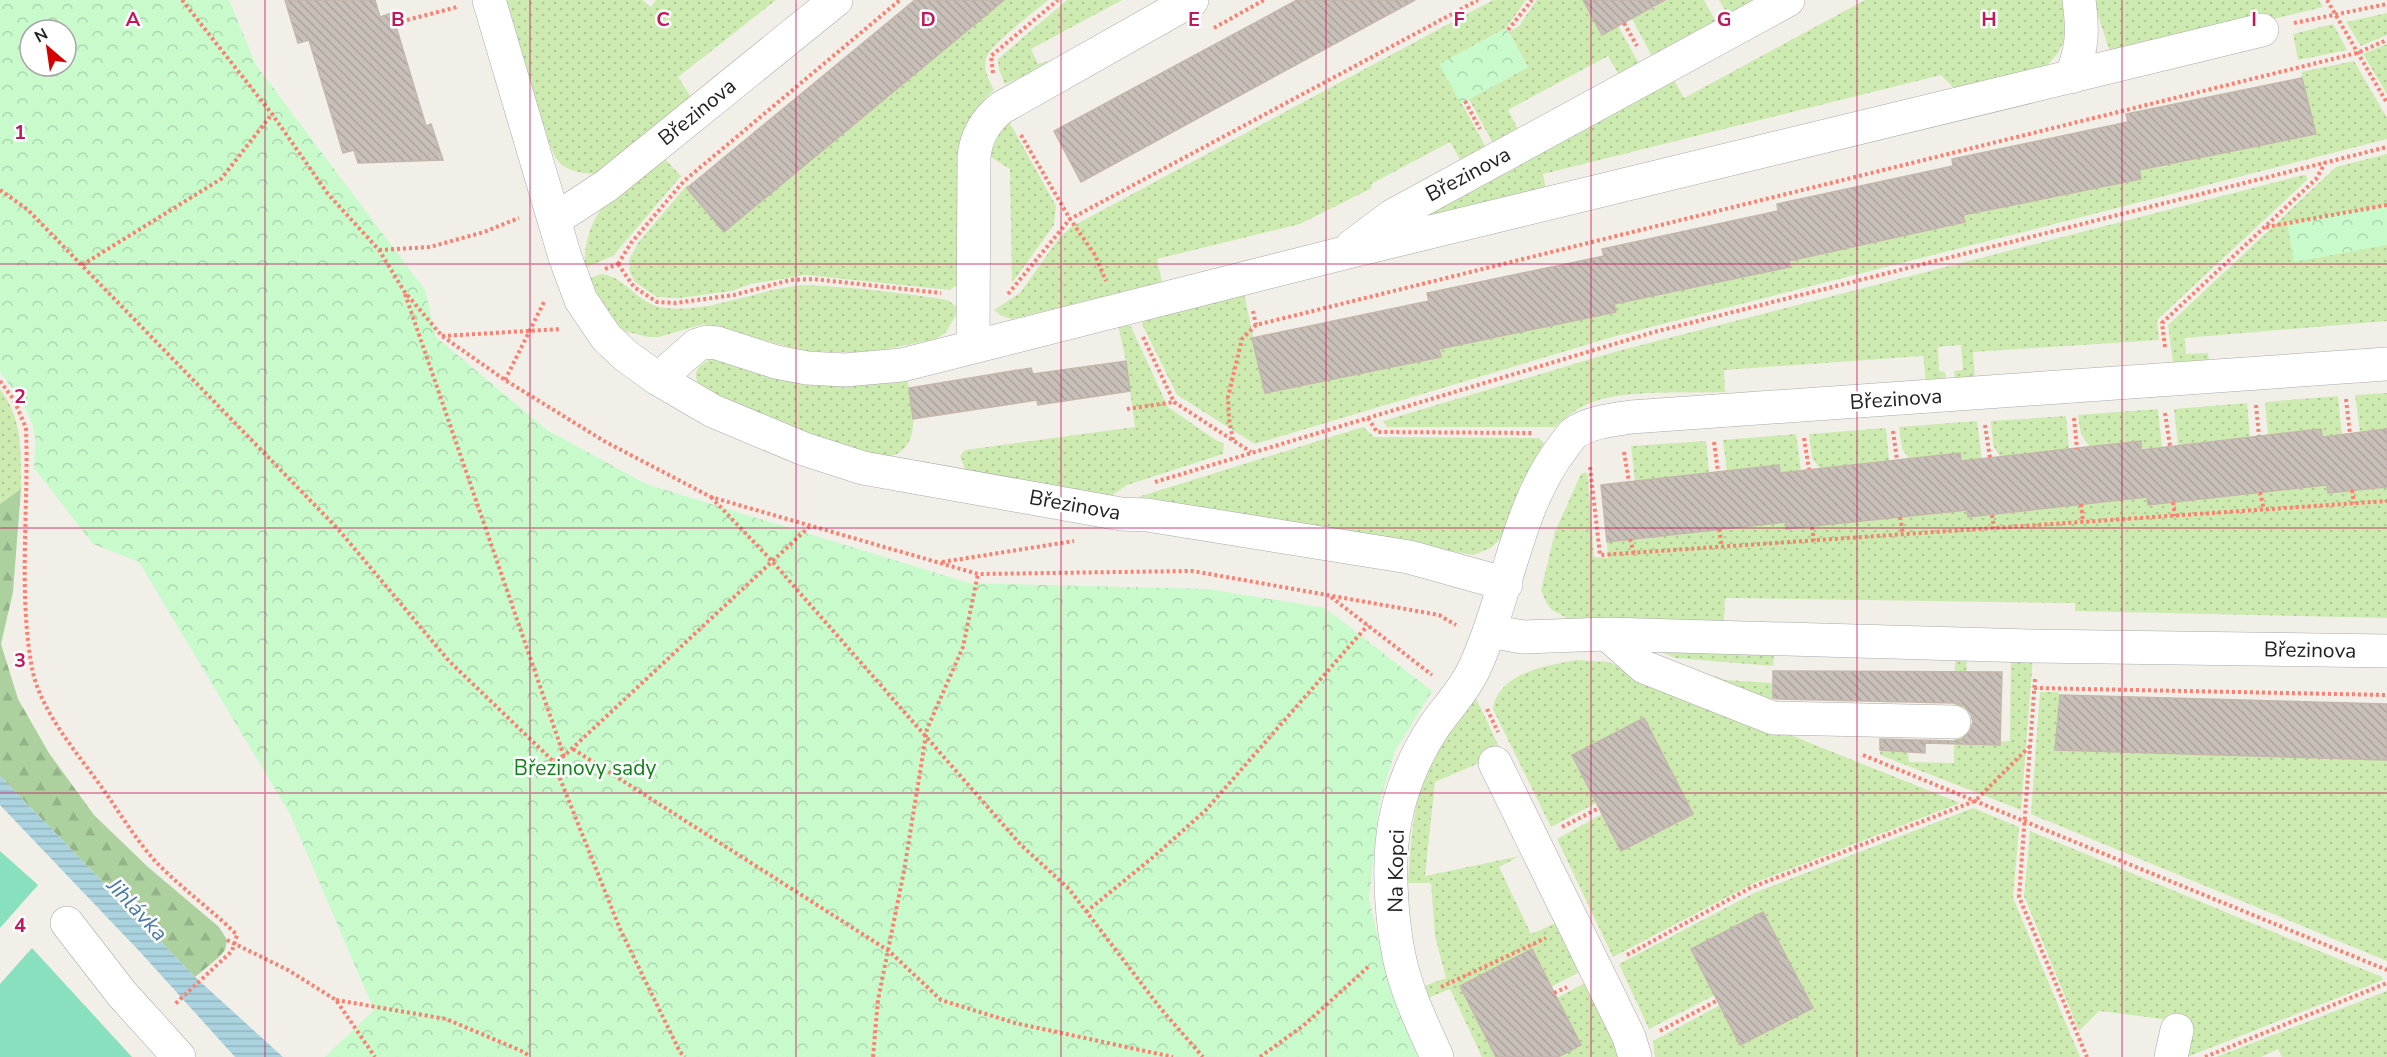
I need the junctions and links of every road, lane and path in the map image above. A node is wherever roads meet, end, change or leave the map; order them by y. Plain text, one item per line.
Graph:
1 (182, 0) edge
2 (836, 0) edge
3 (900, 0) edge
4 (1058, 0) edge
5 (1192, 0) edge
6 (1478, 0) edge
7 (1532, 0) edge
8 (1788, 0) edge
9 (2079, 0) edge
10 (2327, 0) edge
11 (475, 3) edge
12 (2387, 4) edge
13 (2335, 15) junction
14 (407, 20) dead end
15 (1508, 30) dead end
16 (2262, 30) joint
17 (2387, 40) edge
18 (2357, 53) junction
19 (992, 56) dead end
20 (2071, 77) junction
21 (2387, 103) edge
22 (272, 114) junction
23 (1022, 135) dead end
24 (2387, 147) edge
25 (2325, 163) junction
26 (0, 190) edge
27 (2387, 205) edge
28 (521, 217) dead end
29 (1070, 219) junction
30 (554, 220) junction
31 (2265, 227) junction
32 (380, 250) junction
33 (1344, 253) junction
34 (82, 265) junction
35 (404, 291) junction
36 (546, 298) dead end
37 (974, 302) junction
38 (1121, 308) junction
39 (562, 329) dead end
40 (530, 330) junction
41 (442, 336) junction
42 (973, 346) junction
43 (2387, 364) edge
44 (658, 379) junction
45 (506, 380) junction
46 (2170, 380) junction
47 (0, 381) edge
48 (2346, 398) dead end
49 (1174, 402) junction
50 (2255, 403) dead end
51 (1127, 409) dead end
52 (2165, 412) dead end
53 (2073, 416) dead end
54 (1368, 418) junction
55 (1985, 424) dead end
56 (1893, 429) dead end
57 (1713, 433) dead end
58 (2350, 434) dead end
59 (1804, 436) dead end
60 (2259, 436) dead end
61 (1233, 440) junction
62 (1581, 445) junction
63 (2170, 446) dead end
64 (2077, 449) dead end
65 (1624, 450) dead end
66 (1251, 453) junction
67 (1990, 458) dead end
68 (1897, 460) dead end
69 (1809, 469) dead end
70 (1718, 472) dead end
71 (1629, 482) dead end
72 (2352, 490) dead end
73 (2260, 492) dead end
74 (711, 497) junction
75 (2387, 501) edge
76 (2173, 502) dead end
77 (2354, 503) junction
78 (2081, 504) dead end
79 (2264, 510) junction
80 (1121, 514) junction
81 (1992, 515) dead end
82 (2175, 516) junction
83 (1900, 517) dead end
84 (2083, 522) junction
85 (809, 527) junction
86 (1812, 527) dead end
87 (1994, 528) junction
88 (1719, 529) dead end
89 (1903, 534) junction
90 (1084, 539) dead end
91 (1630, 539) dead end
92 (1814, 541) junction
93 (1722, 547) junction
94 (1634, 553) junction
95 (771, 560) junction
96 (939, 562) junction
97 (978, 574) junction
98 (1506, 584) junction
99 (1330, 596) junction
100 (1368, 625) junction
101 (1607, 634) junction
102 (1488, 636) junction
103 (2387, 651) edge
104 (2387, 695) edge
105 (1471, 699) junction
106 (1954, 722) dead end
107 (2030, 746) junction
108 (572, 748) junction
109 (1497, 748) joint
110 (1858, 753) dead end
111 (564, 756) junction
112 (553, 761) junction
113 (1975, 801) junction
114 (2025, 821) junction
115 (1086, 912) junction
116 (67, 923) dead end
117 (227, 940) dead end
118 (1397, 940) junction
119 (1552, 947) dead end
120 (889, 951) junction
121 (2387, 970) edge
122 (1597, 971) junction
123 (2387, 983) edge
124 (1554, 993) dead end
125 (1412, 997) junction
126 (336, 1000) junction
127 (1718, 1000) dead end
128 (174, 1006) dead end
129 (1633, 1051) edge
130 (179, 1057) edge
131 (375, 1057) edge
132 (530, 1057) edge
133 (685, 1057) edge
134 (873, 1057) edge
135 (1173, 1057) edge
136 (1203, 1057) edge
137 (1260, 1057) edge
138 (1437, 1057) edge
139 (2087, 1057) edge
140 (2204, 1057) edge

1 - 22 path
2 - 30 street, Březinova
3 - 37 path
4 - 19 path
5 - 37 street
6 - 29 path
7 - 15 path
8 - 33 street, Březinova
9 - 20 street
10 - 13 path
11 - 14 path
11 - 30 street, Březinova
12 - 13 path
13 - 16 path
13 - 18 path
16 - 20 street, Březinova
17 - 18 path
18 - 21 path
18 - 61 path
20 - 33 street, Březinova
22 - 32 path
22 - 34 path
23 - 29 path
24 - 25 path
25 - 31 path
25 - 54 path
26 - 34 path
27 - 31 path
28 - 32 path
29 - 37 path
29 - 38 path
30 - 44 street, Březinova
31 - 46 path
32 - 35 path
33 - 38 street, Březinova
34 - 112 path
35 - 41 path
35 - 111 path
36 - 40 path
37 - 42 street
38 - 42 street, Březinova
38 - 49 path
39 - 40 path
40 - 41 path
40 - 45 path
41 - 45 path
42 - 44 street, Březinova
43 - 46 street, Březinova
44 - 80 street, Březinova
45 - 74 path
46 - 62 street, Březinova
47 - 128 path
48 - 58 path
49 - 51 path
49 - 61 path
50 - 60 path
52 - 63 path
53 - 64 path
54 - 62 path
54 - 66 path
55 - 67 path
56 - 68 path
57 - 70 path
59 - 69 path
61 - 66 path
62 - 94 path
62 - 98 street, Březinova
65 - 71 path
66 - 80 path
72 - 77 path
73 - 79 path
74 - 85 path
74 - 95 path
75 - 77 path
76 - 82 path
77 - 79 path
78 - 84 path
79 - 82 path
80 - 98 street, Březinova
81 - 87 path
82 - 84 path
83 - 89 path
84 - 87 path
85 - 95 path
85 - 96 path
86 - 92 path
87 - 89 path
88 - 93 path
89 - 92 path
90 - 96 path
91 - 94 path
92 - 93 path
93 - 94 path
95 - 108 path
95 - 115 path
96 - 97 path
97 - 99 path
97 - 120 path
98 - 102 street, Březinova
99 - 100 path
99 - 102 path
100 - 105 path
100 - 115 path
101 - 102 street, Březinova
101 - 103 street, Březinova
101 - 106 street
102 - 105 street, Na Kopci
104 - 107 path
105 - 109 path
105 - 118 street, Na Kopci
107 - 113 path
107 - 114 path
108 - 111 path
108 - 120 path
109 - 122 street
110 - 113 path
111 - 112 path
112 - 133 path
113 - 114 path
113 - 122 path
114 - 121 path
114 - 139 path
115 - 136 path
116 - 130 street
117 - 126 path
118 - 125 street, Na Kopci
118 - 137 path
119 - 125 path
120 - 134 path
120 - 135 path
122 - 124 path
122 - 129 street
123 - 140 path
125 - 138 street, Na Kopci
126 - 131 path
126 - 132 path
127 - 129 path

